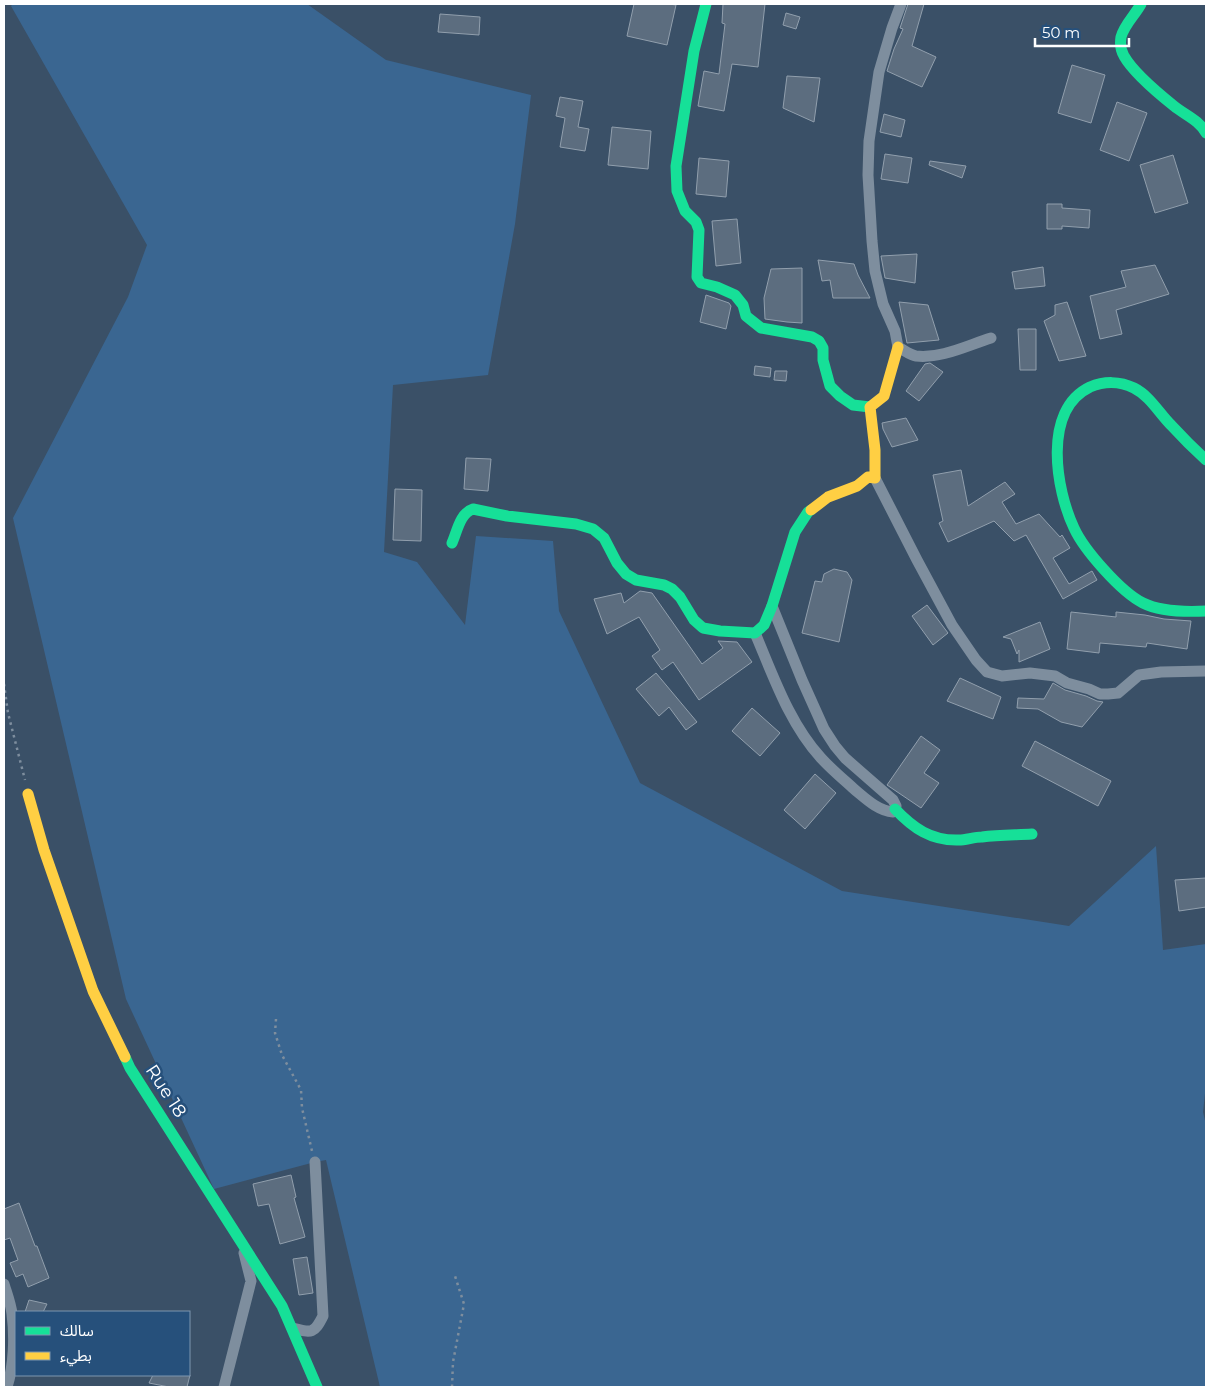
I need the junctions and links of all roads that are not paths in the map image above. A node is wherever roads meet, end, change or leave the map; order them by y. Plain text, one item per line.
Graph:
1 (706, 4) edge
2 (901, 4) edge
3 (1141, 4) edge
4 (1206, 133) edge
5 (991, 338) dead end
6 (898, 348) junction
7 (870, 407) junction
8 (1206, 460) edge
9 (874, 478) junction
10 (452, 544) dead end
11 (772, 606) junction
12 (1206, 611) edge
13 (756, 632) junction
14 (1206, 671) edge
15 (28, 794) road end
16 (895, 809) junction
17 (1032, 834) dead end
18 (315, 1162) road end
19 (243, 1244) junction
20 (4, 1284) edge
21 (292, 1328) junction
22 (7, 1387) edge
23 (224, 1387) edge
24 (317, 1387) edge

1 - 7 street
2 - 6 street
3 - 4 street
5 - 6 street
6 - 7 street
7 - 9 street
8 - 12 street
9 - 11 street
9 - 14 street
10 - 13 street
11 - 13 street
11 - 16 street
13 - 16 street
15 - 19 street, Rue 18
16 - 17 street
18 - 21 street
19 - 21 street, Rue 18
19 - 23 street
20 - 22 street
21 - 24 street, Rue 18

